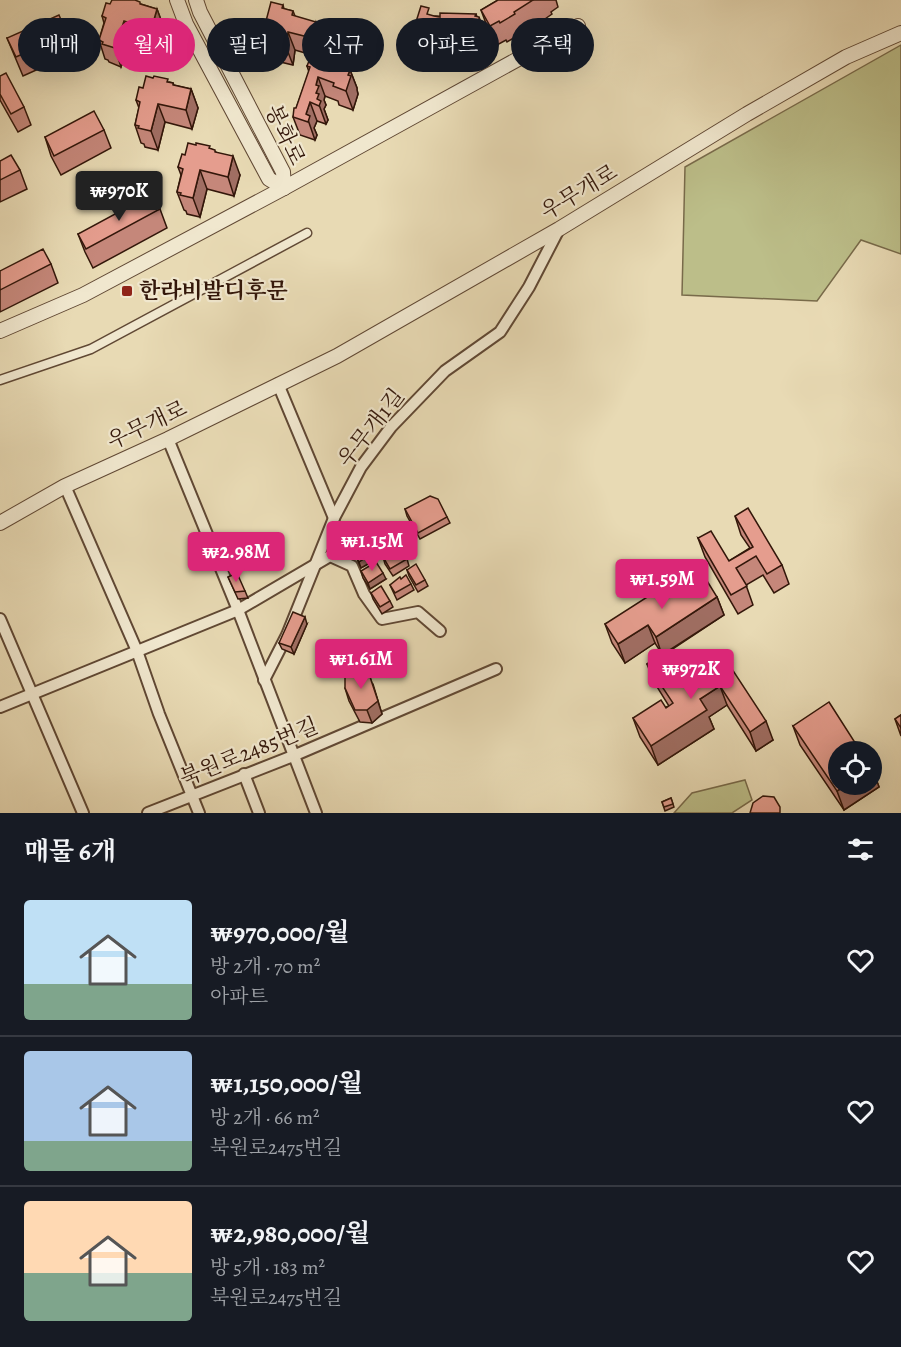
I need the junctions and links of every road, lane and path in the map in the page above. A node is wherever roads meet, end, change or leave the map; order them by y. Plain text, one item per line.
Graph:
1 (177, 0) edge
2 (196, 0) edge
3 (901, 33) edge
4 (511, 63) edge
5 (284, 188) junction
6 (559, 229) junction
7 (307, 233) dead end
8 (0, 331) edge
9 (0, 381) edge
10 (278, 384) junction
11 (168, 439) junction
12 (65, 486) junction
13 (334, 518) junction
14 (0, 523) edge
15 (381, 529) edge
16 (330, 556) junction
17 (316, 564) junction
18 (238, 610) junction
19 (0, 619) edge
20 (440, 631) dead end
21 (137, 651) junction
22 (496, 669) dead end
23 (264, 680) junction
24 (33, 693) junction
25 (0, 707) edge
26 (293, 756) junction
27 (244, 774) junction
28 (192, 795) junction
29 (83, 813) edge
30 (148, 813) edge
31 (199, 813) edge
32 (259, 813) edge
33 (316, 813) edge

1 - 5 street, 봉화로
2 - 5 street, 봉화로
3 - 6 street, 우무개로
4 - 5 street
5 - 8 street
6 - 10 street, 우무개로
6 - 13 street, 우무개1길
7 - 9 street
10 - 11 street, 우무개로
10 - 13 street
11 - 12 street, 우무개로
11 - 18 street
12 - 14 street, 우무개로
12 - 21 street
13 - 17 street, 우무개1길
15 - 16 street
16 - 17 street
16 - 20 street
17 - 18 street
17 - 23 street, 우무개1길
18 - 21 street
18 - 23 street
19 - 24 street
21 - 24 street
21 - 28 street
22 - 26 street, 북원로2485번길
23 - 26 street
24 - 25 street
24 - 29 street
26 - 27 street, 북원로2485번길
26 - 33 street
27 - 28 street, 북원로2485번길
27 - 32 street
28 - 30 street, 북원로2485번길
28 - 31 street

